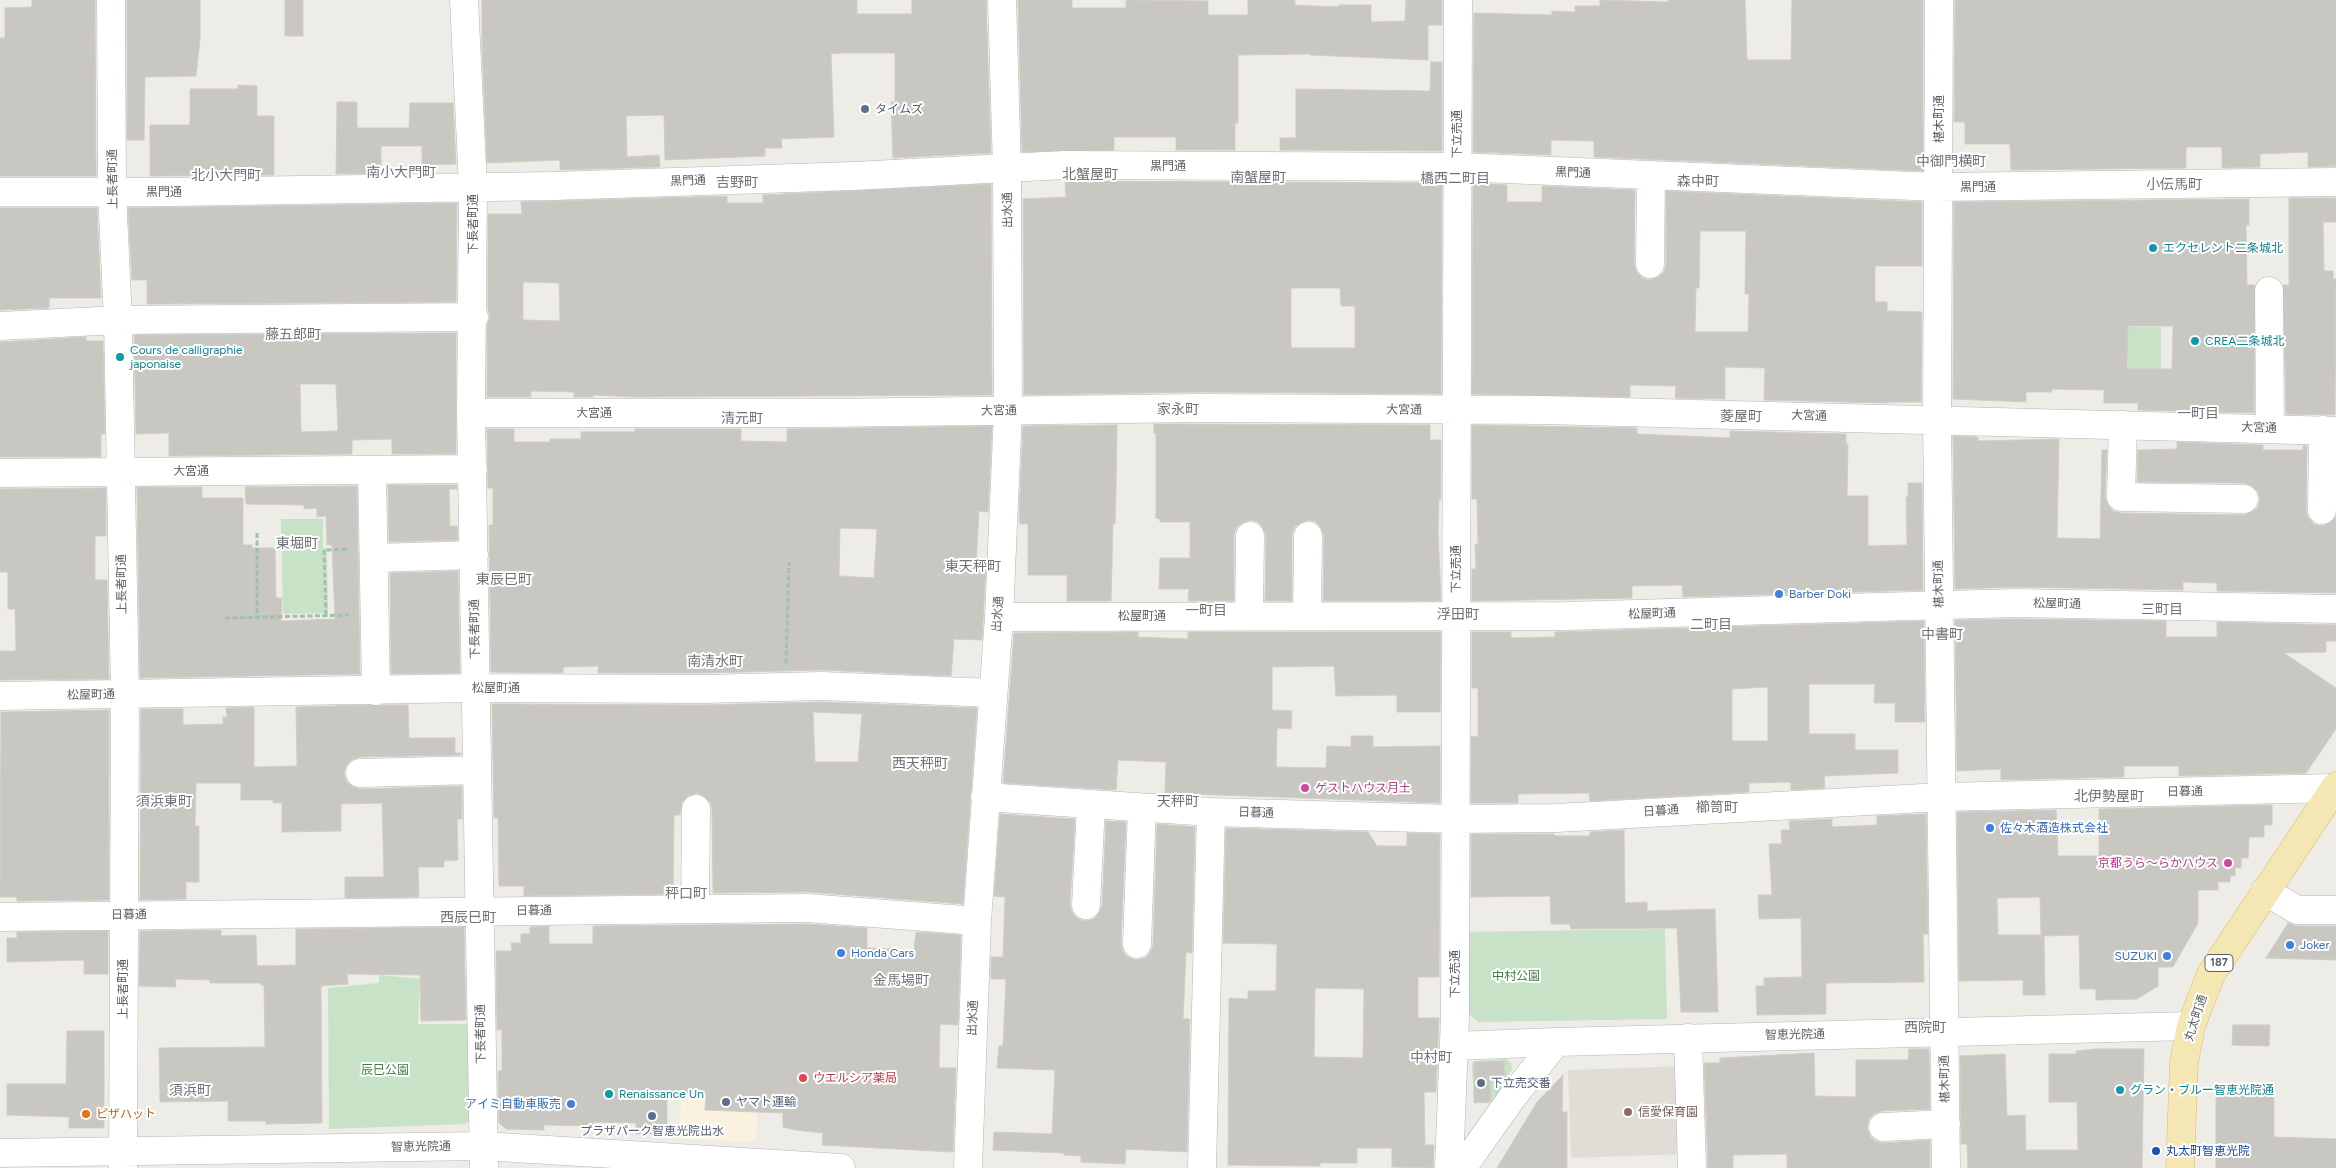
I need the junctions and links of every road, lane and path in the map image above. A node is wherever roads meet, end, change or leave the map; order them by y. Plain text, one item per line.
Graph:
1 (111, 0) edge
2 (464, 0) edge
3 (1002, 0) edge
4 (1458, 0) edge
5 (1939, 0) edge
6 (1457, 167) junction
7 (1007, 168) junction
8 (1652, 176) junction
9 (2336, 182) edge
10 (473, 187) junction
11 (1938, 187) junction
12 (0, 192) edge
13 (112, 192) junction
14 (1650, 264) dead end
15 (2269, 291) dead end
16 (474, 317) junction
17 (118, 320) junction
18 (0, 326) edge
19 (1008, 411) junction
20 (1457, 411) junction
21 (472, 413) junction
22 (1937, 420) junction
23 (2123, 426) junction
24 (2270, 428) junction
25 (2329, 430) edge
26 (473, 469) junction
27 (372, 470) junction
28 (119, 472) junction
29 (0, 473) edge
30 (2244, 499) dead end
31 (2322, 510) dead end
32 (257, 533) dead end
33 (1250, 536) dead end
34 (1308, 536) dead end
35 (373, 553) junction
36 (474, 555) junction
37 (789, 562) dead end
38 (1939, 605) junction
39 (2336, 609) edge
40 (374, 614) junction
41 (326, 615) junction
42 (1456, 615) junction
43 (1249, 616) junction
44 (1307, 616) junction
45 (257, 617) junction
46 (999, 617) junction
47 (225, 618) dead end
48 (785, 686) junction
49 (476, 688) junction
50 (376, 690) junction
51 (992, 694) junction
52 (124, 695) junction
53 (0, 696) edge
54 (477, 770) junction
55 (360, 773) dead end
56 (2336, 788) edge
57 (1942, 797) junction
58 (986, 798) junction
59 (1091, 805) junction
60 (1142, 808) junction
61 (696, 809) dead end
62 (1211, 812) junction
63 (1454, 819) junction
64 (2265, 891) junction
65 (1086, 906) dead end
66 (696, 909) junction
67 (2336, 910) edge
68 (479, 911) junction
69 (123, 915) junction
70 (0, 917) edge
71 (977, 922) junction
72 (1137, 944) dead end
73 (2191, 1026) junction
74 (1944, 1031) junction
75 (1688, 1038) junction
76 (1556, 1042) junction
77 (1455, 1046) junction
78 (1946, 1124) junction
79 (1883, 1127) dead end
80 (0, 1153) edge
81 (483, 1157) edge
82 (123, 1160) edge
83 (841, 1168) edge
84 (968, 1168) edge
85 (1202, 1168) edge
86 (1449, 1168) edge
87 (1462, 1168) edge
88 (1692, 1168) edge
89 (1946, 1168) edge
90 (2180, 1168) edge

1 - 13 street, 上長者町通
2 - 10 street, 下長者町通
3 - 7 street, 出水通
4 - 6 street, 下立売通
5 - 11 street, 椹木町通
6 - 7 street, 黒門通
6 - 8 street, 黒門通
6 - 20 street, 下立売通
7 - 10 street, 黒門通
7 - 19 street, 出水通
8 - 11 street, 黒門通
8 - 14 street
9 - 11 street, 黒門通
10 - 13 street, 黒門通
10 - 16 street, 下長者町通
11 - 22 street, 椹木町通
12 - 13 street, 黒門通
13 - 17 street, 上長者町通
15 - 24 street
16 - 17 street
16 - 21 street, 下長者町通
17 - 18 street
17 - 28 street, 上長者町通
19 - 20 street, 大宮通
19 - 21 street, 大宮通
19 - 46 street, 出水通
20 - 22 street, 大宮通
20 - 42 street, 下立売通
21 - 26 street, 下長者町通
22 - 23 street, 大宮通
22 - 38 street, 椹木町通
23 - 24 street, 大宮通
23 - 30 street
24 - 25 street, 大宮通
25 - 31 street
26 - 27 street, 大宮通
26 - 36 street, 下長者町通
27 - 28 street, 大宮通
27 - 35 street
28 - 29 street, 大宮通
28 - 52 street, 上長者町通
32 - 45 path
33 - 43 street
34 - 44 street
35 - 36 street
35 - 40 street
35 - 41 path
36 - 49 street, 下長者町通
37 - 48 path
38 - 39 street, 松屋町通
38 - 42 street, 松屋町通
38 - 57 street, 椹木町通
40 - 41 path
40 - 50 street
41 - 45 path
42 - 44 street, 松屋町通
42 - 63 street, 下立売通
43 - 44 street, 松屋町通
43 - 46 street, 松屋町通
45 - 47 path
46 - 51 street, 出水通
48 - 49 street, 松屋町通
48 - 51 street, 松屋町通
49 - 50 street, 松屋町通
49 - 54 street, 下長者町通
50 - 52 street, 松屋町通
51 - 58 street, 出水通
52 - 53 street, 松屋町通
52 - 69 street, 上長者町通
54 - 55 street
54 - 68 street, 下長者町通
56 - 57 street, 日暮通
56 - 64 main road, 丸太町通 / 187
57 - 63 street, 日暮通
57 - 74 street, 椹木町通
58 - 59 street, 日暮通
58 - 71 street, 出水通
59 - 60 street, 日暮通
59 - 65 street
60 - 62 street, 日暮通
60 - 72 street
61 - 66 street
62 - 63 street, 日暮通
62 - 85 street
63 - 77 street, 下立売通
64 - 67 street
64 - 73 main road, 丸太町通 / 187
66 - 68 street, 日暮通
66 - 71 street, 日暮通
68 - 69 street, 日暮通
68 - 81 street, 下長者町通
69 - 70 street, 日暮通
69 - 82 street, 上長者町通
71 - 84 street, 出水通
73 - 74 street, 智恵光院通
73 - 90 main road, 丸太町通 / 187
74 - 75 street, 智恵光院通
74 - 78 street, 椹木町通
75 - 76 street, 智恵光院通
75 - 88 street
76 - 77 street, 智恵光院通
76 - 87 street
77 - 86 street, 下立売通
78 - 79 street
78 - 89 street, 椹木町通
80 - 82 street, 智恵光院通
81 - 82 street, 智恵光院通
81 - 83 street, 智恵光院通

